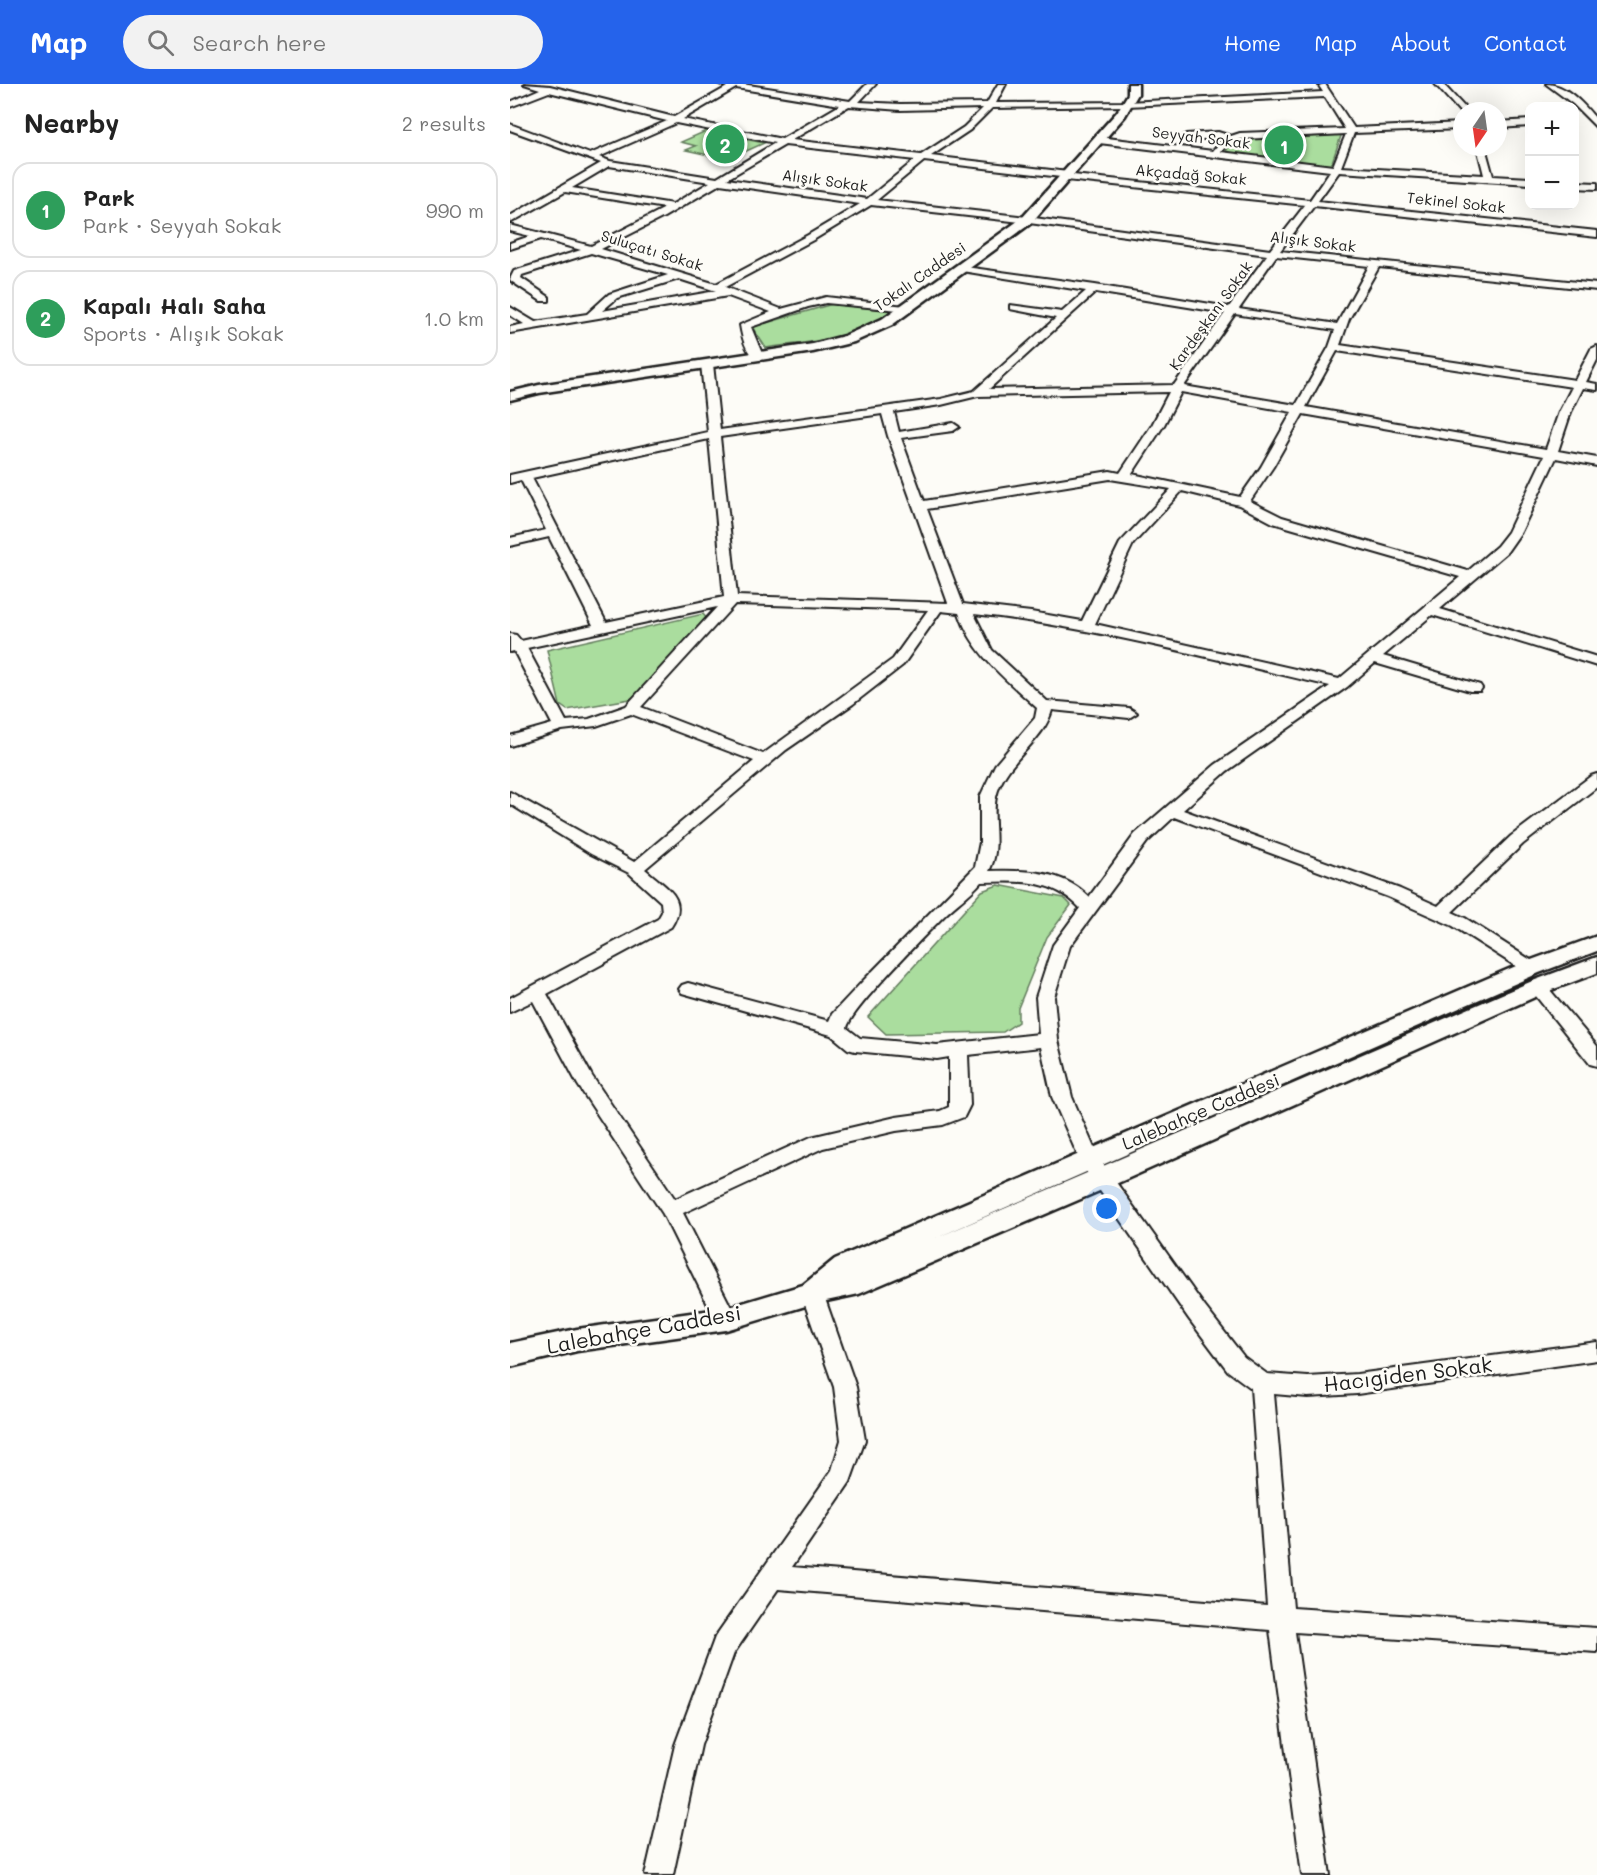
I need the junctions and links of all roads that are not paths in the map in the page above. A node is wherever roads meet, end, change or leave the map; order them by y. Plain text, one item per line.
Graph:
1 (528, 84) edge
2 (560, 84) edge
3 (723, 84) edge
4 (872, 84) edge
5 (1002, 84) edge
6 (1133, 84) edge
7 (1322, 84) edge
8 (1439, 84) edge
9 (1550, 84) edge
10 (736, 85) edge
11 (550, 88) junction
12 (1328, 94) junction
13 (1456, 102) edge
14 (850, 104) junction
15 (1127, 104) junction
16 (510, 105) edge
17 (992, 106) junction
18 (675, 120) junction
19 (1525, 123) edge
20 (1592, 123) edge
21 (1507, 124) edge
22 (1453, 126) edge
23 (510, 127) edge
24 (1351, 131) junction
25 (1186, 137) dead end
26 (1230, 139) junction
27 (1099, 140) junction
28 (784, 142) junction
29 (1216, 153) junction
30 (1483, 156) edge
31 (590, 157) junction
32 (922, 159) junction
33 (608, 163) junction
34 (1336, 169) junction
35 (1067, 176) junction
36 (1489, 178) junction
37 (722, 180) junction
38 (1525, 181) edge
39 (1579, 184) edge
40 (1597, 186) edge
41 (563, 189) junction
42 (868, 202) junction
43 (1312, 202) junction
44 (675, 207) junction
45 (510, 220) edge
46 (1027, 221) junction
47 (510, 228) edge
48 (1597, 234) edge
49 (541, 236) junction
50 (510, 246) edge
51 (593, 249) junction
52 (1274, 253) junction
53 (1375, 265) junction
54 (962, 268) junction
55 (514, 274) edge
56 (680, 275) junction
57 (718, 287) junction
58 (1597, 287) edge
59 (1095, 288) junction
60 (732, 292) junction
61 (545, 299) dead end
62 (1014, 308) dead end
63 (905, 309) junction
64 (510, 310) edge
65 (1232, 311) junction
66 (782, 313) junction
67 (591, 315) junction
68 (1064, 316) junction
69 (532, 326) junction
70 (1340, 328) junction
71 (510, 330) edge
72 (1334, 347) junction
73 (1597, 349) edge
74 (757, 356) junction
75 (707, 363) junction
76 (1578, 385) junction
77 (1597, 387) edge
78 (1177, 388) junction
79 (978, 393) junction
80 (510, 396) edge
81 (1299, 409) junction
82 (886, 410) junction
83 (953, 427) dead end
84 (715, 434) junction
85 (894, 436) junction
86 (1551, 453) junction
87 (1597, 462) edge
88 (524, 476) junction
89 (1124, 476) junction
90 (510, 479) edge
91 (1179, 487) junction
92 (1243, 502) junction
93 (920, 506) junction
94 (554, 532) junction
95 (510, 542) edge
96 (1470, 576) junction
97 (731, 600) junction
98 (937, 606) junction
99 (961, 608) junction
100 (1429, 610) junction
101 (602, 626) junction
102 (1087, 626) junction
103 (513, 643) edge
104 (1372, 658) junction
105 (1597, 662) edge
106 (1342, 684) junction
107 (1474, 688) dead end
108 (1044, 705) junction
109 (631, 709) junction
110 (1129, 713) dead end
111 (561, 726) junction
112 (510, 741) edge
113 (765, 760) junction
114 (1597, 779) edge
115 (510, 797) edge
116 (1172, 811) junction
117 (635, 869) junction
118 (976, 877) junction
119 (1089, 907) junction
120 (1440, 914) junction
121 (1597, 944) edge
122 (1597, 965) edge
123 (1534, 977) junction
124 (688, 989) dead end
125 (538, 993) junction
126 (510, 1006) edge
127 (837, 1030) junction
128 (1049, 1040) junction
129 (958, 1051) junction
130 (1597, 1059) edge
131 (1096, 1169) junction
132 (671, 1210) junction
133 (812, 1293) junction
134 (726, 1319) junction
135 (1597, 1351) edge
136 (510, 1355) edge
137 (1262, 1383) junction
138 (771, 1577) junction
139 (1281, 1619) junction
140 (1597, 1640) edge
141 (659, 1875) edge
142 (1316, 1875) edge

1 - 11 street, Akçadağ Sokak
2 - 11 street
3 - 10 street
4 - 14 street
5 - 17 street
6 - 15 street, Tokalı Caddesi
7 - 12 street
8 - 13 street
9 - 20 street
10 - 14 street
10 - 18 street
11 - 16 street
11 - 18 street, Akçadağ Sokak
12 - 15 street
12 - 24 street
14 - 17 street
14 - 28 street
15 - 17 street
15 - 27 street, Tokalı Caddesi
17 - 32 street
18 - 28 street, Akçadağ Sokak
18 - 31 street
19 - 21 street
22 - 24 street
23 - 31 street, Alışık Sokak
24 - 26 street
24 - 34 street, Kardeşkanı Sokak
25 - 26 street
26 - 29 street
27 - 29 street, Seyyah Sokak
27 - 35 street, Tokalı Caddesi
28 - 32 street, Akçadağ Sokak
28 - 37 street
29 - 34 street, Seyyah Sokak
30 - 36 street
31 - 33 street, Alışık Sokak
32 - 35 street, Akçadağ Sokak
32 - 42 street
33 - 37 street, Alışık Sokak
33 - 41 street
34 - 36 street, Seyyah Sokak
34 - 43 street, Kardeşkanı Sokak
35 - 43 street, Akçadağ Sokak
35 - 46 street, Tokalı Caddesi
36 - 38 street, Seyyah Sokak
37 - 42 street, Alışık Sokak
37 - 44 street
39 - 40 street
41 - 44 street
41 - 45 street
42 - 46 street, Alışık Sokak
42 - 57 street
43 - 48 street, Tekinel Sokak
43 - 52 street, Kardeşkanı Sokak
44 - 51 street
46 - 52 street, Alışık Sokak
46 - 54 street, Tokalı Caddesi
47 - 49 street, Suluçatı Sokak
49 - 50 street
49 - 51 street, Suluçatı Sokak
51 - 55 street
51 - 56 street, Suluçatı Sokak
52 - 53 street, Alışık Sokak
52 - 65 street, Kardeşkanı Sokak
53 - 58 street, Alışık Sokak
53 - 70 street
54 - 59 street
54 - 63 street, Tokalı Caddesi
55 - 61 street
56 - 57 street, Suluçatı Sokak
56 - 67 street
57 - 60 street, Suluçatı Sokak
59 - 65 street
59 - 68 street
60 - 66 street, Suluçatı Sokak
60 - 67 street
62 - 68 street
63 - 66 street
63 - 74 street, Tokalı Caddesi
64 - 69 street
65 - 70 street
65 - 78 street, Kardeşkanı Sokak
66 - 74 street
67 - 69 street
68 - 79 street
69 - 71 street
70 - 72 street
72 - 76 street
72 - 81 street
73 - 76 street
74 - 75 street, Tokalı Caddesi
75 - 80 street, Tokalı Caddesi
75 - 84 street
76 - 77 street
76 - 86 street
78 - 79 street
78 - 81 street
78 - 89 street, Kardeşkanı Sokak
79 - 82 street
81 - 86 street
81 - 92 street
82 - 84 street
82 - 85 street
83 - 85 street
84 - 88 street
84 - 97 street
85 - 93 street
86 - 87 street
86 - 96 street
88 - 90 street
88 - 94 street
89 - 91 street
89 - 93 street
91 - 92 street
91 - 102 street
92 - 96 street
93 - 99 street
94 - 95 street
94 - 101 street
96 - 100 street
97 - 98 street
97 - 101 street
97 - 109 street
98 - 99 street
98 - 113 street
99 - 102 street
99 - 108 street
100 - 104 street
100 - 105 street
101 - 103 street
102 - 106 street
103 - 111 street
104 - 106 street
104 - 107 street
106 - 116 street
108 - 110 street
108 - 118 street
109 - 111 street
109 - 113 street
111 - 112 street
113 - 117 street
114 - 120 street
115 - 117 street
116 - 119 street
116 - 120 street
117 - 125 street
118 - 119 street
118 - 127 street
119 - 128 street
120 - 123 street
121 - 123 street, Lalebahçe Caddesi
122 - 123 street, Lalebahçe Caddesi
123 - 130 street
123 - 131 street, Lalebahçe Caddesi
124 - 127 street
125 - 126 street
125 - 132 street
127 - 129 street
128 - 129 street
128 - 131 street
129 - 132 street
131 - 133 street, Lalebahçe Caddesi
131 - 137 street
132 - 134 street
133 - 134 street, Lalebahçe Caddesi
133 - 138 street
134 - 136 street, Lalebahçe Caddesi
135 - 137 street, Hacıgiden Sokak
137 - 139 street
138 - 139 street
138 - 141 street
139 - 140 street
139 - 142 street

